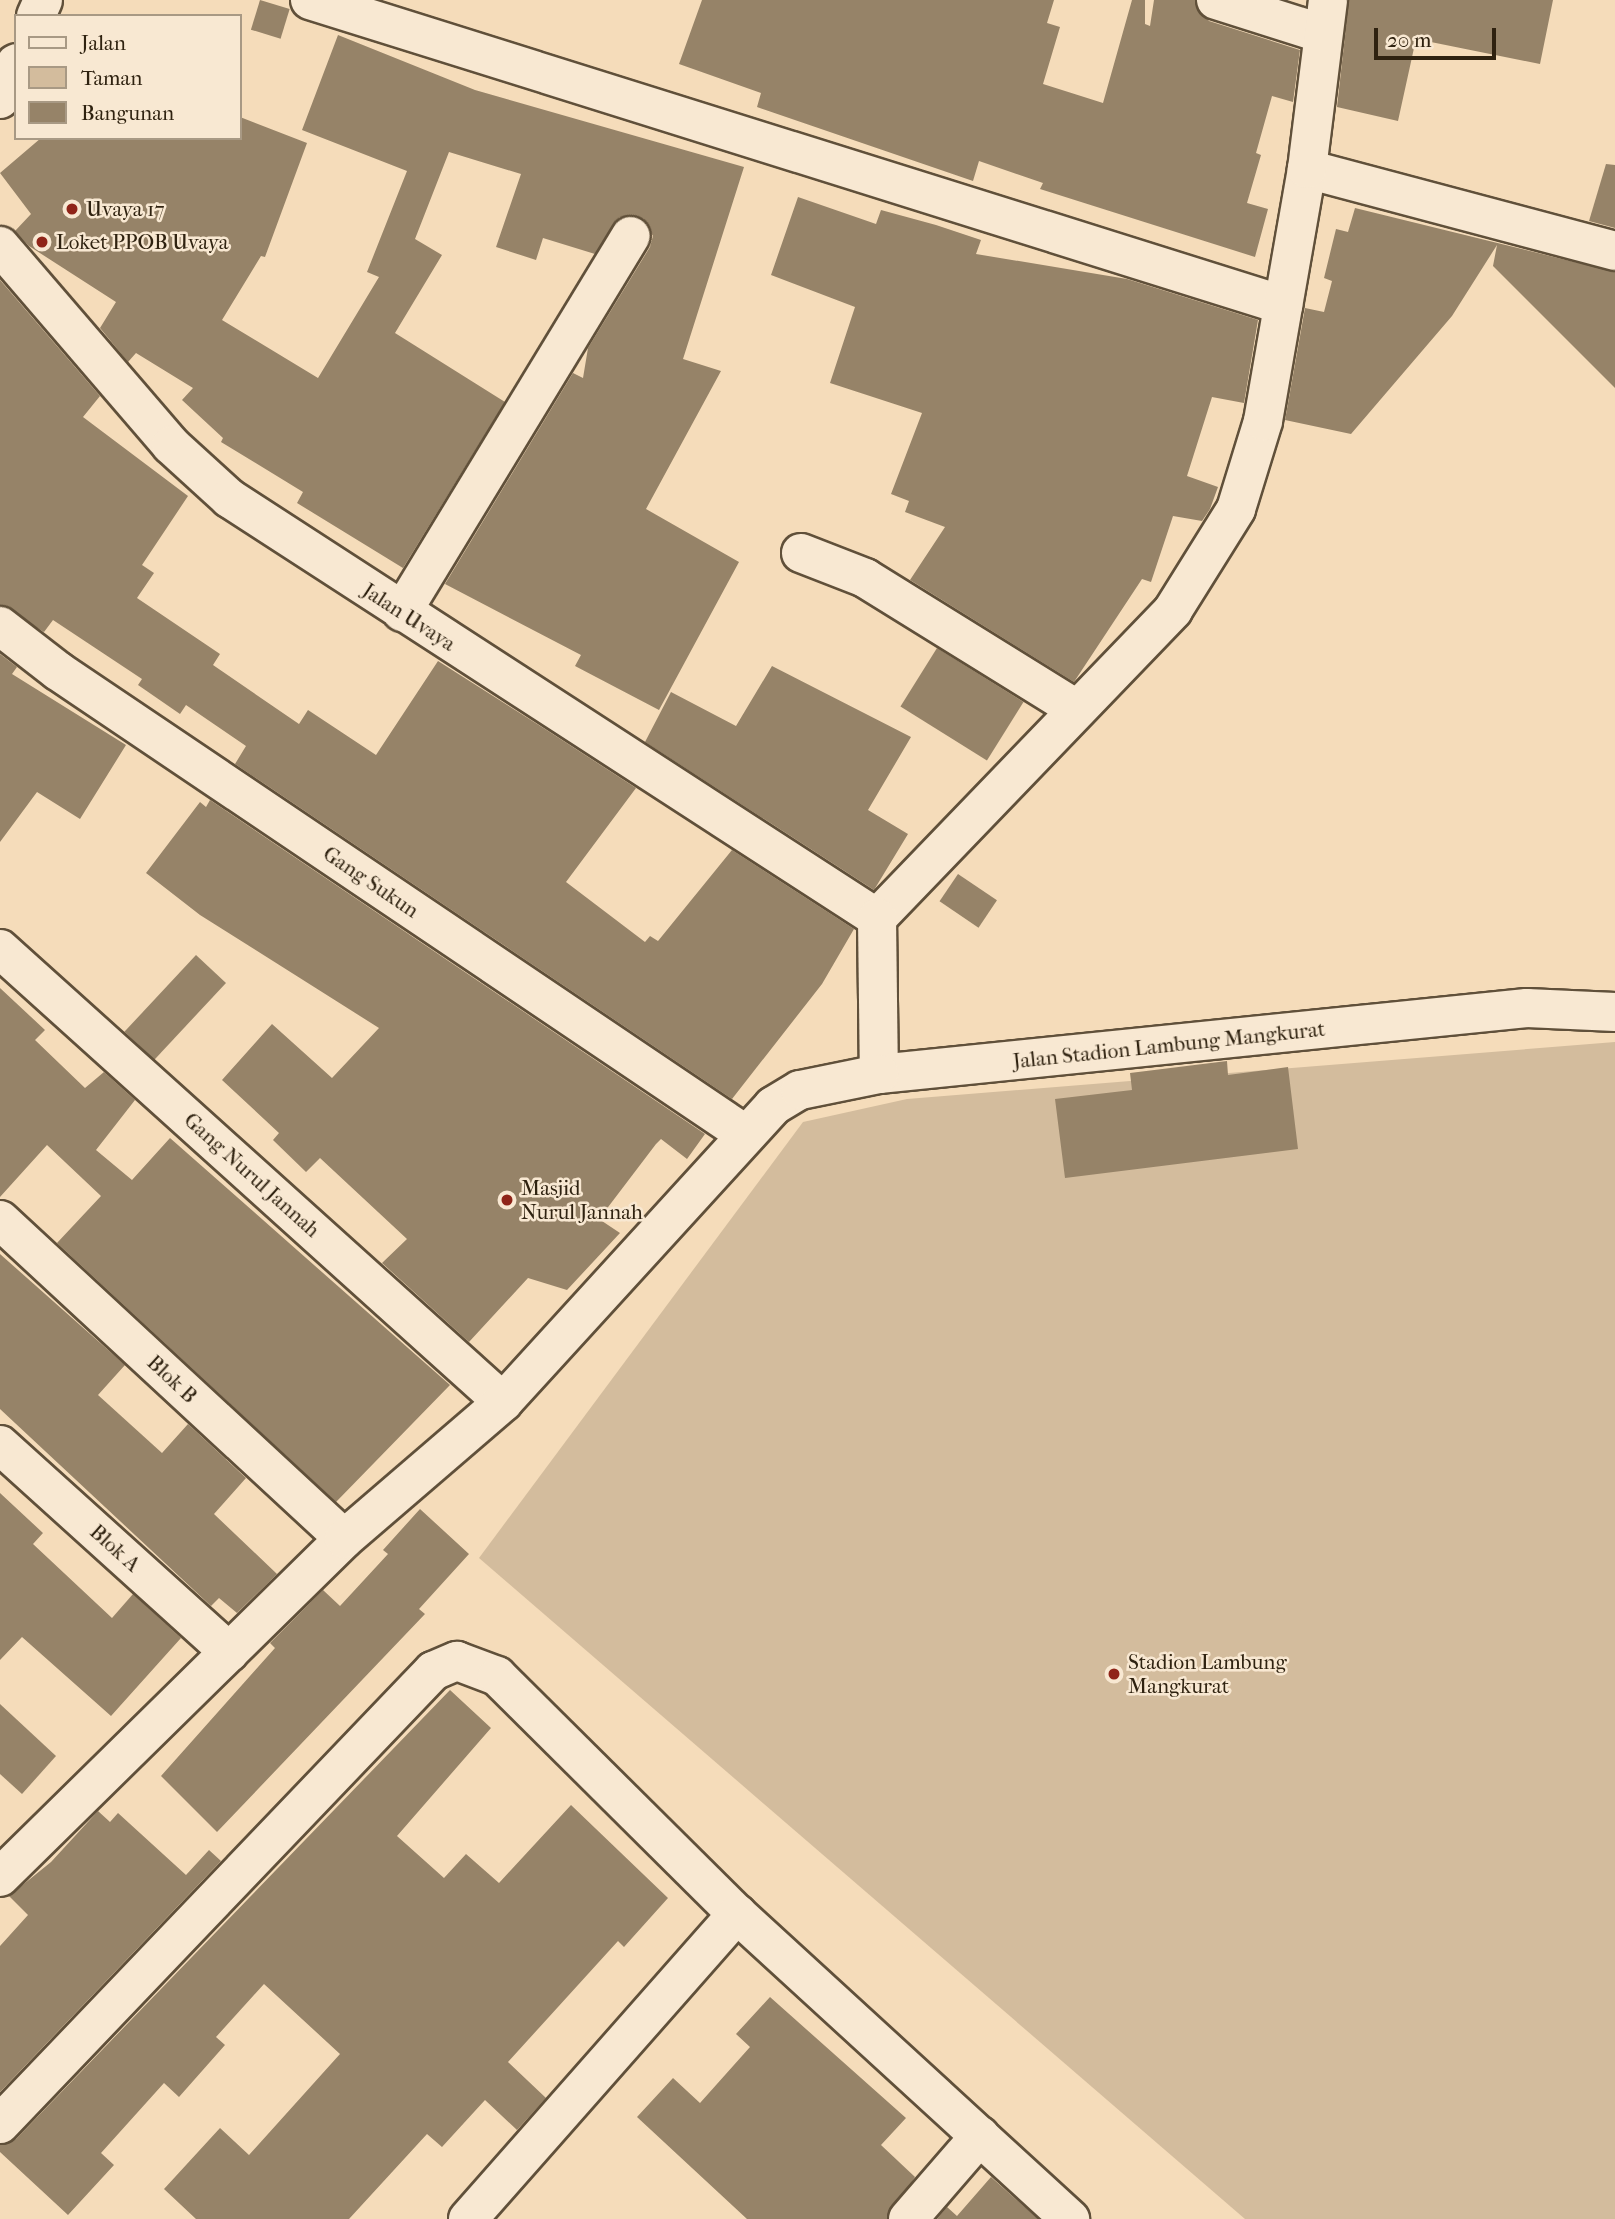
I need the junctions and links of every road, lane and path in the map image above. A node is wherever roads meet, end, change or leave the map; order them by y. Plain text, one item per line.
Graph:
1 (310, 0) edge
2 (1216, 0) edge
3 (1326, 17) edge
4 (14, 68) edge
5 (0, 99) edge
6 (1307, 169) junction
7 (631, 236) dead end
8 (0, 246) edge
9 (1615, 251) edge
10 (1283, 306) junction
11 (801, 553) dead end
12 (402, 612) junction
13 (0, 626) edge
14 (1076, 709) junction
15 (877, 918) junction
16 (0, 949) edge
17 (1615, 1012) edge
18 (879, 1074) junction
19 (745, 1134) junction
20 (0, 1220) edge
21 (503, 1402) junction
22 (0, 1445) edge
23 (344, 1539) junction
24 (229, 1652) junction
25 (7, 1854) edge
26 (737, 1914) junction
27 (0, 2124) edge
28 (980, 2136) junction
29 (468, 2219) edge
30 (908, 2219) edge
31 (1070, 2219) edge

1 - 10 street
2 - 3 street
3 - 6 street
4 - 5 street
6 - 9 street
6 - 10 street
7 - 12 street
8 - 12 street, Jalan Uvaya
10 - 14 street
11 - 14 street
12 - 15 street, Jalan Uvaya
13 - 19 street, Gang Sukun
14 - 15 street
15 - 18 street
16 - 21 street, Gang Nurul Jannah
17 - 18 street, Jalan Stadion Lambung Mangkurat
18 - 19 street, Jalan Stadion Lambung Mangkurat
19 - 21 street, Jalan Stadion Lambung Mangkurat
20 - 23 street, Blok B
21 - 23 street, Jalan Stadion Lambung Mangkurat
22 - 24 street, Blok A
23 - 24 street, Jalan Stadion Lambung Mangkurat
24 - 25 street, Jalan Stadion Lambung Mangkurat
26 - 27 street
26 - 28 street
26 - 29 street
28 - 30 street
28 - 31 street

